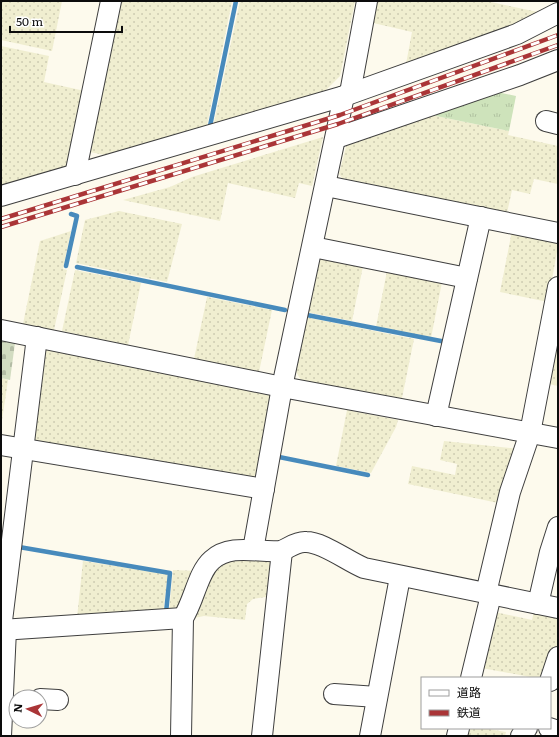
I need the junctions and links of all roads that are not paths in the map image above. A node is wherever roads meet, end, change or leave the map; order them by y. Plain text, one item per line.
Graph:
1 (111, 1) edge
2 (367, 1) edge
3 (558, 13) edge
4 (558, 60) edge
5 (347, 94) junction
6 (336, 138) junction
7 (75, 175) junction
8 (326, 186) junction
9 (1, 196) edge
10 (481, 217) junction
11 (558, 233) edge
12 (312, 247) junction
13 (467, 278) junction
14 (558, 287) edge
15 (1, 330) edge
16 (36, 337) junction
17 (282, 387) junction
18 (436, 416) junction
19 (530, 433) junction
20 (558, 438) edge
21 (1, 445) edge
22 (22, 448) junction
23 (264, 489) junction
24 (558, 527) edge
25 (253, 550) junction
26 (282, 551) junction
27 (400, 577) junction
28 (488, 594) junction
29 (538, 604) junction
30 (558, 608) edge
31 (183, 618) junction
32 (3, 629) edge
33 (558, 657) edge
34 (471, 677) edge
35 (551, 678) edge
36 (9, 689) edge
37 (334, 694) dead end
38 (377, 697) junction
39 (8, 706) edge
40 (1, 736) edge
41 (181, 736) edge
42 (262, 736) edge
43 (370, 736) edge

1 - 7 street
2 - 5 street
3 - 5 street
4 - 6 street
5 - 6 street
5 - 7 street
6 - 8 street
7 - 9 street
8 - 10 street
8 - 12 street
10 - 11 street
10 - 13 street
12 - 13 street
12 - 17 street
13 - 18 street
14 - 19 street
15 - 16 street
16 - 17 street
16 - 22 street
17 - 18 street
17 - 23 street
18 - 19 street
19 - 20 street
19 - 28 street
21 - 22 street
22 - 23 street
22 - 32 street
23 - 25 street
24 - 29 street
25 - 26 street
25 - 31 street
26 - 27 street
26 - 42 street
27 - 28 street
27 - 38 street
28 - 29 street
28 - 34 street
29 - 30 street
31 - 32 street
31 - 41 street
32 - 36 street
33 - 35 street
37 - 38 street
38 - 43 street
39 - 40 street

